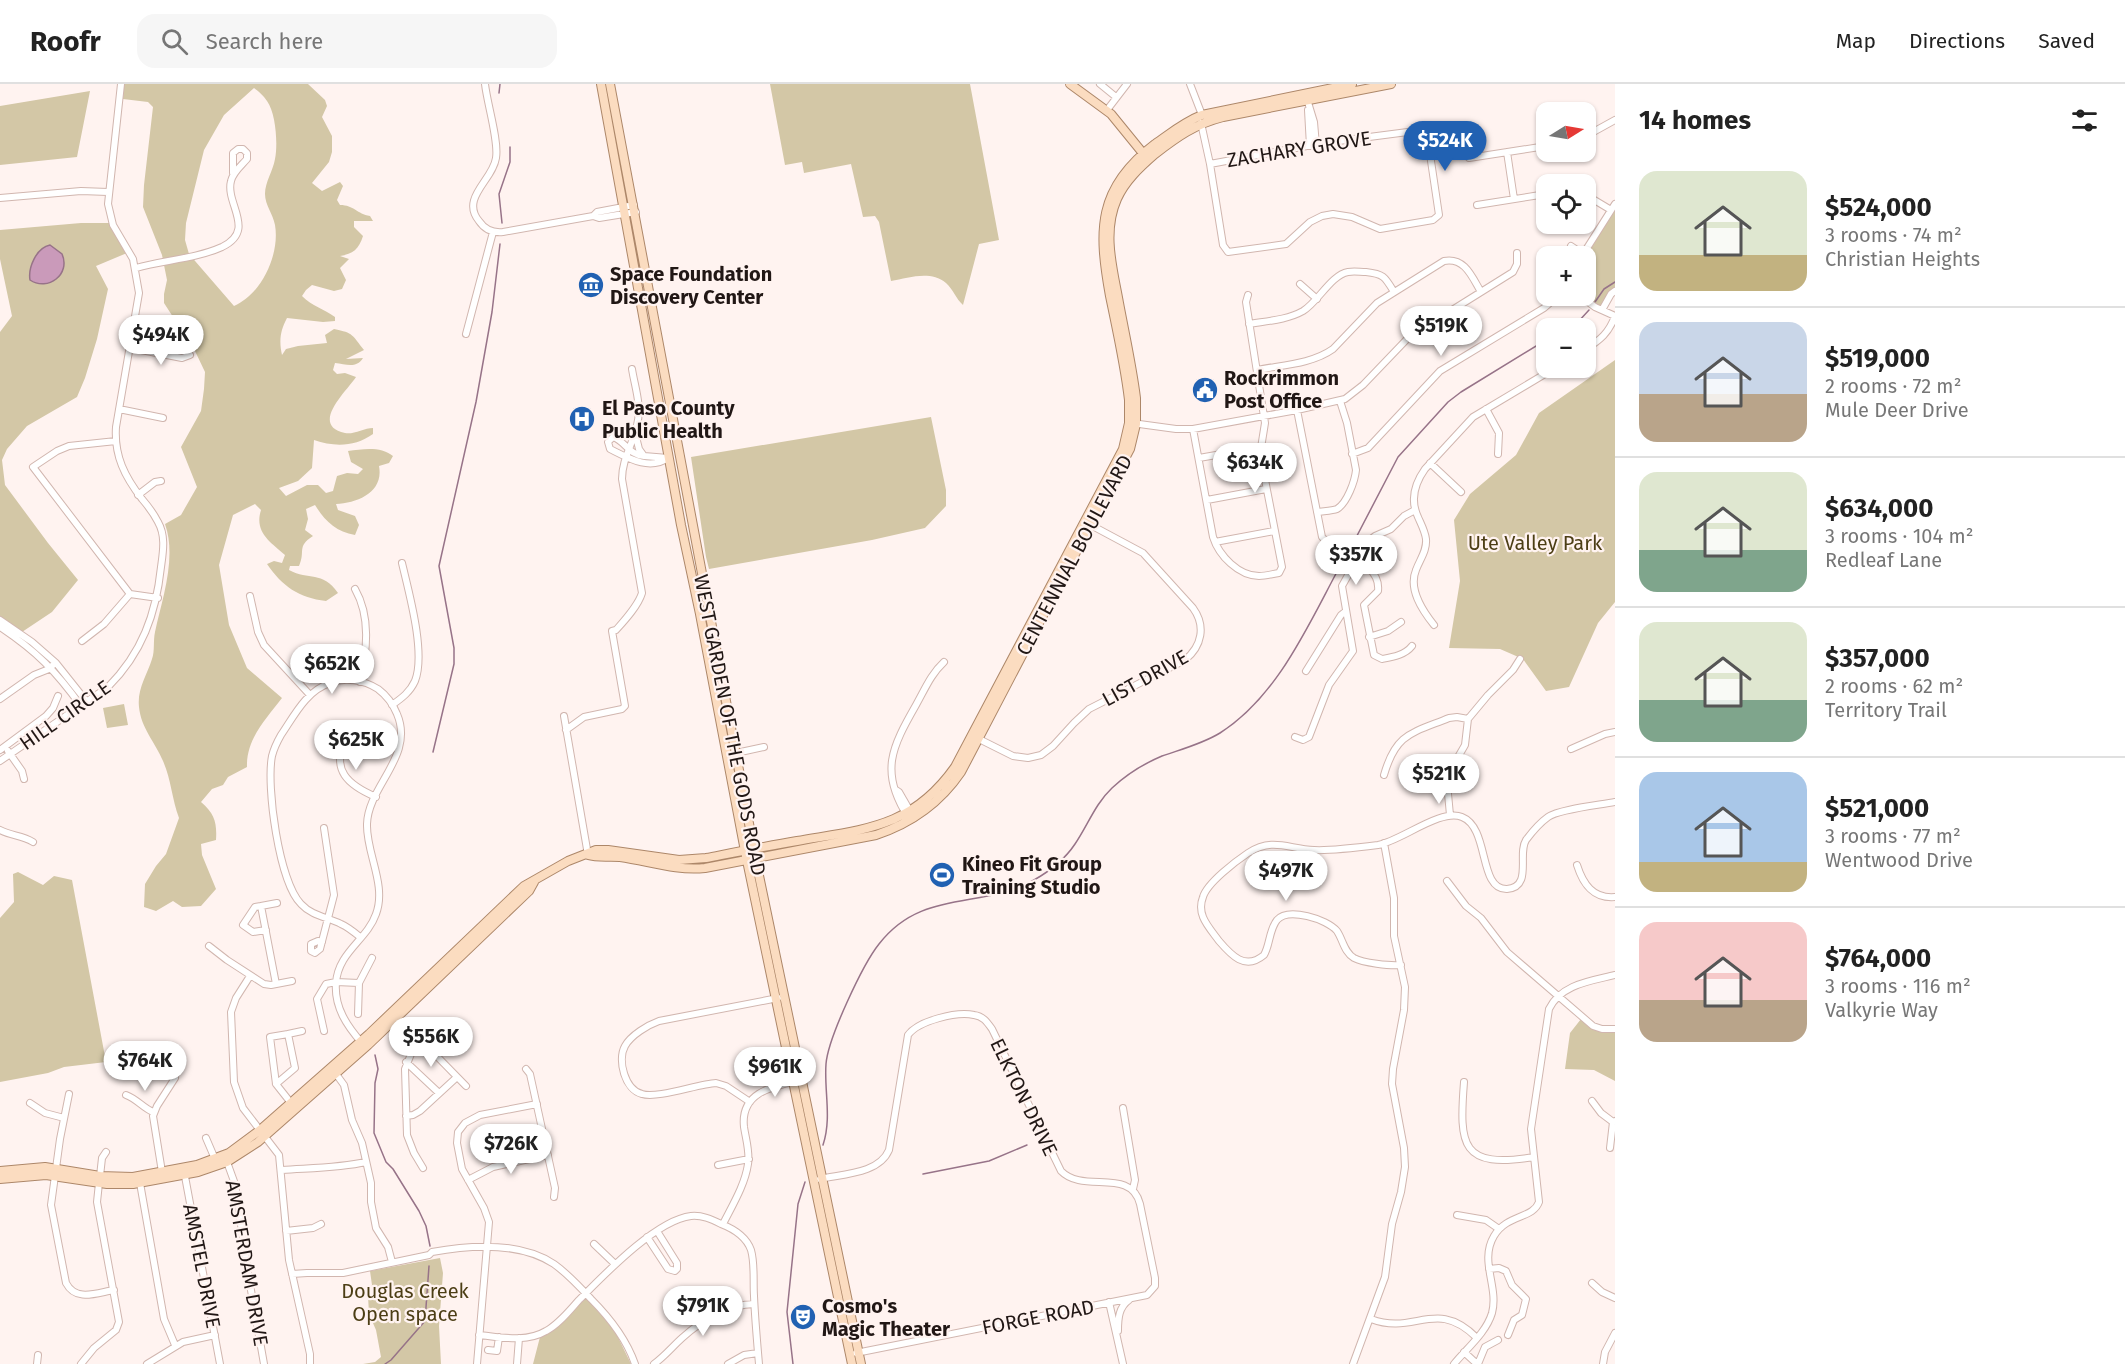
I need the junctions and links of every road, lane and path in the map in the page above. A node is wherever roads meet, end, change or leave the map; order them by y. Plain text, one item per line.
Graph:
1 (121, 84) edge
2 (484, 84) edge
3 (601, 84) edge
4 (610, 84) edge
5 (1070, 84) edge
6 (1100, 84) edge
7 (1127, 84) edge
8 (1191, 84) edge
9 (1352, 84) edge
10 (1391, 84) edge
11 (1116, 97) junction
12 (1306, 97) junction
13 (1107, 110) junction
14 (1201, 119) junction
15 (1615, 120) edge
16 (1596, 132) edge
17 (1313, 146) junction
18 (1536, 148) edge
19 (1506, 152) junction
20 (1146, 157) junction
21 (1469, 158) dead end
22 (1210, 164) junction
23 (233, 173) dead end
24 (108, 192) junction
25 (1536, 196) edge
26 (0, 198) edge
27 (1514, 199) junction
28 (1596, 199) edge
29 (1477, 205) dead end
30 (1613, 207) edge
31 (635, 208) junction
32 (625, 210) junction
33 (493, 232) junction
34 (1589, 246) edge
35 (1516, 253) dead end
36 (136, 268) junction
37 (1300, 284) dead end
38 (1615, 291) edge
39 (1394, 292) junction
40 (1481, 292) junction
41 (1248, 295) dead end
42 (1317, 299) junction
43 (1546, 306) edge
44 (1596, 306) edge
45 (1602, 310) junction
46 (1615, 316) edge
47 (1249, 324) junction
48 (466, 334) dead end
49 (1596, 342) edge
50 (131, 348) junction
51 (190, 355) dead end
52 (632, 369) dead end
53 (1257, 370) junction
54 (1538, 378) edge
55 (1340, 401) junction
56 (119, 409) junction
57 (1486, 409) junction
58 (1298, 411) junction
59 (1264, 417) junction
60 (163, 418) dead end
61 (1132, 423) junction
62 (1193, 429) junction
63 (635, 433) junction
64 (116, 441) junction
65 (1261, 447) junction
66 (627, 453) junction
67 (1352, 454) junction
68 (1498, 454) dead end
69 (644, 456) junction
70 (668, 458) junction
71 (1198, 458) junction
72 (1430, 463) junction
73 (161, 481) dead end
74 (1266, 489) junction
75 (1461, 492) dead end
76 (138, 495) junction
77 (1207, 500) junction
78 (1415, 510) junction
79 (1317, 512) junction
80 (1089, 523) junction
81 (1274, 531) junction
82 (1215, 542) junction
83 (1351, 557) junction
84 (402, 563) dead end
85 (355, 589) dead end
86 (130, 594) junction
87 (250, 596) dead end
88 (158, 598) junction
89 (1038, 610) junction
90 (1346, 611) junction
91 (700, 614) junction
92 (0, 620) edge
93 (1401, 622) dead end
94 (1434, 625) dead end
95 (0, 627) edge
96 (1369, 637) junction
97 (82, 641) dead end
98 (1412, 646) dead end
99 (1520, 659) dead end
100 (1019, 661) junction
101 (944, 662) dead end
102 (54, 665) junction
103 (1306, 671) dead end
104 (360, 682) junction
105 (723, 687) junction
106 (310, 695) junction
107 (58, 696) dead end
108 (0, 699) edge
109 (84, 704) junction
110 (392, 705) junction
111 (564, 716) dead end
112 (1468, 719) junction
113 (566, 730) junction
114 (1615, 732) edge
115 (975, 737) junction
116 (1295, 737) dead end
117 (346, 738) dead end
118 (764, 747) dead end
119 (2, 748) edge
120 (1571, 749) dead end
121 (10, 753) junction
122 (736, 753) junction
123 (0, 761) edge
124 (1384, 775) dead end
125 (24, 779) dead end
126 (376, 797) junction
127 (1615, 802) edge
128 (1450, 815) junction
129 (910, 816) junction
130 (324, 828) dead end
131 (0, 830) edge
132 (33, 842) dead end
133 (1384, 843) junction
134 (754, 849) junction
135 (745, 850) junction
136 (588, 855) junction
137 (756, 858) junction
138 (746, 860) junction
139 (1576, 865) dead end
140 (1447, 881) dead end
141 (534, 882) junction
142 (1615, 897) edge
143 (277, 903) dead end
144 (261, 906) junction
145 (329, 919) junction
146 (266, 930) junction
147 (360, 937) junction
148 (321, 942) dead end
149 (209, 946) dead end
150 (372, 958) dead end
151 (1401, 965) junction
152 (1615, 975) edge
153 (250, 976) junction
154 (292, 981) dead end
155 (336, 982) junction
156 (359, 983) junction
157 (276, 984) junction
158 (784, 997) junction
159 (1558, 997) junction
160 (775, 999) junction
161 (358, 1014) dead end
162 (408, 1024) dead end
163 (437, 1027) dead end
164 (1615, 1029) edge
165 (302, 1031) dead end
166 (324, 1031) dead end
167 (288, 1034) junction
168 (397, 1034) dead end
169 (424, 1041) junction
170 (365, 1044) junction
171 (414, 1051) junction
172 (406, 1062) junction
173 (526, 1069) dead end
174 (336, 1074) junction
175 (457, 1077) junction
176 (175, 1078) dead end
177 (801, 1080) junction
178 (792, 1082) junction
179 (1464, 1082) dead end
180 (276, 1084) junction
181 (466, 1086) dead end
182 (439, 1093) junction
183 (69, 1094) dead end
184 (126, 1095) dead end
185 (1592, 1101) dead end
186 (750, 1102) junction
187 (30, 1103) dead end
188 (291, 1103) junction
189 (537, 1104) junction
190 (1123, 1108) dead end
191 (153, 1112) junction
192 (406, 1116) junction
193 (64, 1118) junction
194 (1614, 1122) edge
195 (263, 1133) junction
196 (206, 1138) dead end
197 (1610, 1148) dead end
198 (106, 1152) dead end
199 (548, 1155) junction
200 (1534, 1157) junction
201 (215, 1159) junction
202 (748, 1159) junction
203 (227, 1162) junction
204 (366, 1162) junction
205 (718, 1165) dead end
206 (423, 1168) dead end
207 (282, 1170) junction
208 (0, 1171) edge
209 (55, 1171) junction
210 (184, 1171) junction
211 (162, 1172) junction
212 (823, 1178) junction
213 (0, 1179) edge
214 (100, 1179) junction
215 (468, 1180) junction
216 (813, 1180) junction
217 (140, 1183) junction
218 (1133, 1189) junction
219 (554, 1197) dead end
220 (1457, 1215) dead end
221 (321, 1224) dead end
222 (723, 1224) junction
223 (1499, 1229) junction
224 (286, 1231) junction
225 (657, 1232) junction
226 (648, 1237) junction
227 (594, 1244) dead end
228 (486, 1247) junction
229 (61, 1257) junction
230 (53, 1258) dead end
231 (392, 1262) junction
232 (615, 1264) junction
233 (1489, 1269) junction
234 (292, 1274) junction
235 (1592, 1282) dead end
236 (114, 1290) junction
237 (586, 1293) junction
238 (1132, 1298) junction
239 (1615, 1298) edge
240 (1109, 1302) junction
241 (754, 1304) junction
242 (1371, 1319) junction
243 (1615, 1333) edge
244 (215, 1335) junction
245 (478, 1335) junction
246 (1508, 1335) dead end
247 (499, 1337) junction
248 (519, 1338) junction
249 (1477, 1338) junction
250 (1498, 1340) dead end
251 (175, 1345) junction
252 (488, 1350) dead end
253 (1121, 1352) junction
254 (1464, 1352) junction
255 (758, 1353) junction
256 (859, 1353) junction
257 (38, 1355) dead end
258 (850, 1355) junction
259 (37, 1364) edge
260 (81, 1364) edge
261 (147, 1364) edge
262 (220, 1364) edge
263 (264, 1364) edge
264 (310, 1364) edge
265 (477, 1364) edge
266 (517, 1364) edge
267 (635, 1364) edge
268 (654, 1364) edge
269 (728, 1364) edge
270 (759, 1364) edge
271 (852, 1364) edge
272 (861, 1364) edge
273 (1123, 1364) edge
274 (1353, 1364) edge
275 (1454, 1364) edge
276 (1477, 1364) edge
277 (1603, 1364) edge

1 - 24 street, HILL CIRCLE
2 - 33 street
3 - 32 main road, WEST GARDEN OF THE GODS ROAD
4 - 31 main road, WEST GARDEN OF THE GODS ROAD
5 - 13 main road
6 - 11 street
7 - 11 street
8 - 14 street
9 - 12 main road, CENTENNIAL BOULEVARD
10 - 12 main road, CENTENNIAL BOULEVARD
11 - 13 street
12 - 14 main road, CENTENNIAL BOULEVARD
12 - 17 street
13 - 20 main road
14 - 20 main road, CENTENNIAL BOULEVARD
14 - 22 street
15 - 16 street
17 - 22 street, ZACHARY GROVE
17 - 22 street, ZACHARY GROVE
18 - 19 street
19 - 21 street
19 - 27 street
20 - 61 main road, CENTENNIAL BOULEVARD
23 - 36 street
24 - 26 street
24 - 36 street, HILL CIRCLE
25 - 27 street
27 - 29 street
28 - 30 street
30 - 34 street
31 - 32 street
31 - 105 main road, WEST GARDEN OF THE GODS ROAD
32 - 33 street
32 - 70 main road, WEST GARDEN OF THE GODS ROAD
33 - 48 street
35 - 40 street
36 - 50 street, HILL CIRCLE
37 - 42 street
38 - 45 street
39 - 40 street
39 - 42 street
39 - 53 street
40 - 55 street
41 - 47 street
42 - 47 street
43 - 67 street
44 - 45 street
45 - 46 street
46 - 49 street
47 - 53 street
50 - 51 street
50 - 56 street, HILL CIRCLE
52 - 63 street
53 - 59 street
54 - 57 street
55 - 58 street
55 - 67 street
56 - 60 street
56 - 64 street, HILL CIRCLE
57 - 68 street
57 - 72 street
58 - 59 street
58 - 79 street
59 - 62 street
59 - 65 street
61 - 62 street
61 - 80 main road, CENTENNIAL BOULEVARD
62 - 71 street
63 - 66 street
63 - 69 street
64 - 76 street, HILL CIRCLE
64 - 86 street
65 - 71 street
65 - 74 street
66 - 69 street
66 - 70 street
66 - 113 street
67 - 79 street
69 - 70 street
70 - 91 main road, WEST GARDEN OF THE GODS ROAD
71 - 77 street
72 - 75 street
72 - 78 street
73 - 76 street
74 - 77 street
74 - 81 street
76 - 88 street, HILL CIRCLE
77 - 82 street
78 - 83 street
78 - 94 street
79 - 83 street
80 - 89 main road, CENTENNIAL BOULEVARD
80 - 100 main road, CENTENNIAL BOULEVARD
80 - 115 street, LIST DRIVE
81 - 82 street
81 - 82 street
83 - 90 street
83 - 96 street
84 - 110 street
85 - 104 street
86 - 88 street
86 - 97 street
87 - 106 street
88 - 109 street, HILL CIRCLE
89 - 100 main road
89 - 115 main road, CENTENNIAL BOULEVARD
90 - 103 street
90 - 116 street
91 - 105 main road
91 - 135 main road, WEST GARDEN OF THE GODS ROAD
92 - 102 street
93 - 96 street
95 - 102 street
96 - 98 street
99 - 112 street
100 - 115 main road, CENTENNIAL BOULEVARD
101 - 129 street
102 - 108 street
102 - 109 street
104 - 106 street
104 - 110 street
105 - 122 main road, WEST GARDEN OF THE GODS ROAD
106 - 145 street
107 - 119 street, HILL CIRCLE
109 - 121 street, HILL CIRCLE
110 - 126 street
111 - 113 street
112 - 124 street
112 - 128 street
113 - 136 street
114 - 120 street
115 - 129 main road, CENTENNIAL BOULEVARD
117 - 126 street
118 - 122 street
119 - 121 street
121 - 123 street, HILL CIRCLE
121 - 125 street
122 - 134 main road, WEST GARDEN OF THE GODS ROAD
126 - 147 street
127 - 128 street
128 - 133 street
129 - 134 main road, CENTENNIAL BOULEVARD
129 - 137 main road, CENTENNIAL BOULEVARD
130 - 145 street
131 - 132 street
133 - 151 street
133 - 151 street
134 - 135 main road, CENTENNIAL BOULEVARD
134 - 137 main road, WEST GARDEN OF THE GODS ROAD
135 - 136 main road, CENTENNIAL BOULEVARD
135 - 138 main road, WEST GARDEN OF THE GODS ROAD
136 - 138 main road, CENTENNIAL BOULEVARD
136 - 141 main road, CENTENNIAL BOULEVARD
137 - 138 main road, CENTENNIAL BOULEVARD
137 - 158 main road, WEST GARDEN OF THE GODS ROAD
138 - 160 main road, WEST GARDEN OF THE GODS ROAD
139 - 142 street
140 - 159 street
141 - 170 main road, CENTENNIAL BOULEVARD
141 - 170 main road, CENTENNIAL BOULEVARD
143 - 144 street
144 - 146 street
144 - 146 street
145 - 147 street
145 - 148 street
146 - 157 street
147 - 155 street
149 - 153 street
150 - 156 street
151 - 242 street
152 - 159 street
153 - 157 street
153 - 195 street
154 - 157 street
155 - 156 street
155 - 166 street
155 - 170 street
156 - 161 street
158 - 160 street
158 - 177 main road, WEST GARDEN OF THE GODS ROAD
159 - 164 street
159 - 200 street
160 - 178 main road, WEST GARDEN OF THE GODS ROAD
160 - 186 street
162 - 169 street
163 - 169 street
165 - 167 street
167 - 180 street
167 - 180 street
168 - 171 street
169 - 171 street
169 - 175 street
170 - 174 main road, CENTENNIAL BOULEVARD
170 - 188 main road, CENTENNIAL BOULEVARD
171 - 172 street
172 - 182 street
172 - 192 street
173 - 189 street
174 - 195 main road, CENTENNIAL BOULEVARD
174 - 204 street
175 - 181 street
175 - 182 street
176 - 191 street
177 - 178 street
177 - 212 main road, WEST GARDEN OF THE GODS ROAD
178 - 186 street
178 - 216 main road, WEST GARDEN OF THE GODS ROAD
179 - 200 street
180 - 188 street
182 - 192 street
183 - 193 street
184 - 191 street
185 - 194 street
186 - 202 street
187 - 193 street
188 - 195 main road, CENTENNIAL BOULEVARD
189 - 199 street
189 - 215 street
190 - 218 street
191 - 211 street
192 - 206 street
193 - 209 street
194 - 197 street
195 - 201 main road, CENTENNIAL BOULEVARD
195 - 203 main road, CENTENNIAL BOULEVARD
195 - 207 street
196 - 201 street
198 - 214 street
199 - 215 street
199 - 219 street
200 - 223 street
201 - 210 main road, CENTENNIAL BOULEVARD
202 - 205 street
202 - 222 street
203 - 210 main road, CENTENNIAL BOULEVARD
203 - 263 street, AMSTERDAM DRIVE
204 - 207 street
204 - 231 street
207 - 224 street
208 - 209 main road, CENTENNIAL BOULEVARD
209 - 213 main road, CENTENNIAL BOULEVARD
209 - 214 main road, CENTENNIAL BOULEVARD
209 - 229 street
210 - 211 main road, CENTENNIAL BOULEVARD
210 - 217 main road, CENTENNIAL BOULEVARD
210 - 244 street, AMSTEL DRIVE
211 - 214 main road, CENTENNIAL BOULEVARD
212 - 216 street, ELKTON DRIVE
212 - 218 street, ELKTON DRIVE
212 - 256 main road, WEST GARDEN OF THE GODS ROAD
214 - 217 main road, CENTENNIAL BOULEVARD
214 - 236 street
215 - 228 street
216 - 258 main road, WEST GARDEN OF THE GODS ROAD
217 - 251 street
218 - 238 street, FORGE ROAD
220 - 223 street
221 - 224 street
222 - 225 street
222 - 241 street
223 - 233 street
224 - 234 street
225 - 226 street
225 - 226 street
226 - 232 street
227 - 232 street
228 - 231 street
228 - 237 street
228 - 245 street
229 - 230 street
229 - 236 street
231 - 234 street
232 - 237 street
233 - 246 street
233 - 249 street
234 - 264 street
235 - 239 street
236 - 260 street
237 - 248 street
237 - 267 street
238 - 240 street, FORGE ROAD
238 - 253 street
240 - 253 street
240 - 256 street, FORGE ROAD
241 - 255 street
241 - 268 street
242 - 249 street
242 - 274 street
243 - 277 street
244 - 251 street
244 - 262 street, AMSTEL DRIVE
245 - 247 street
245 - 265 street
247 - 248 street
247 - 252 street
248 - 266 street
249 - 254 street
250 - 276 street
251 - 261 street
253 - 273 street
254 - 275 street
254 - 276 street
255 - 269 street
255 - 270 street
256 - 258 street, FORGE ROAD
256 - 272 main road, WEST GARDEN OF THE GODS ROAD
257 - 259 street
258 - 271 main road, WEST GARDEN OF THE GODS ROAD

